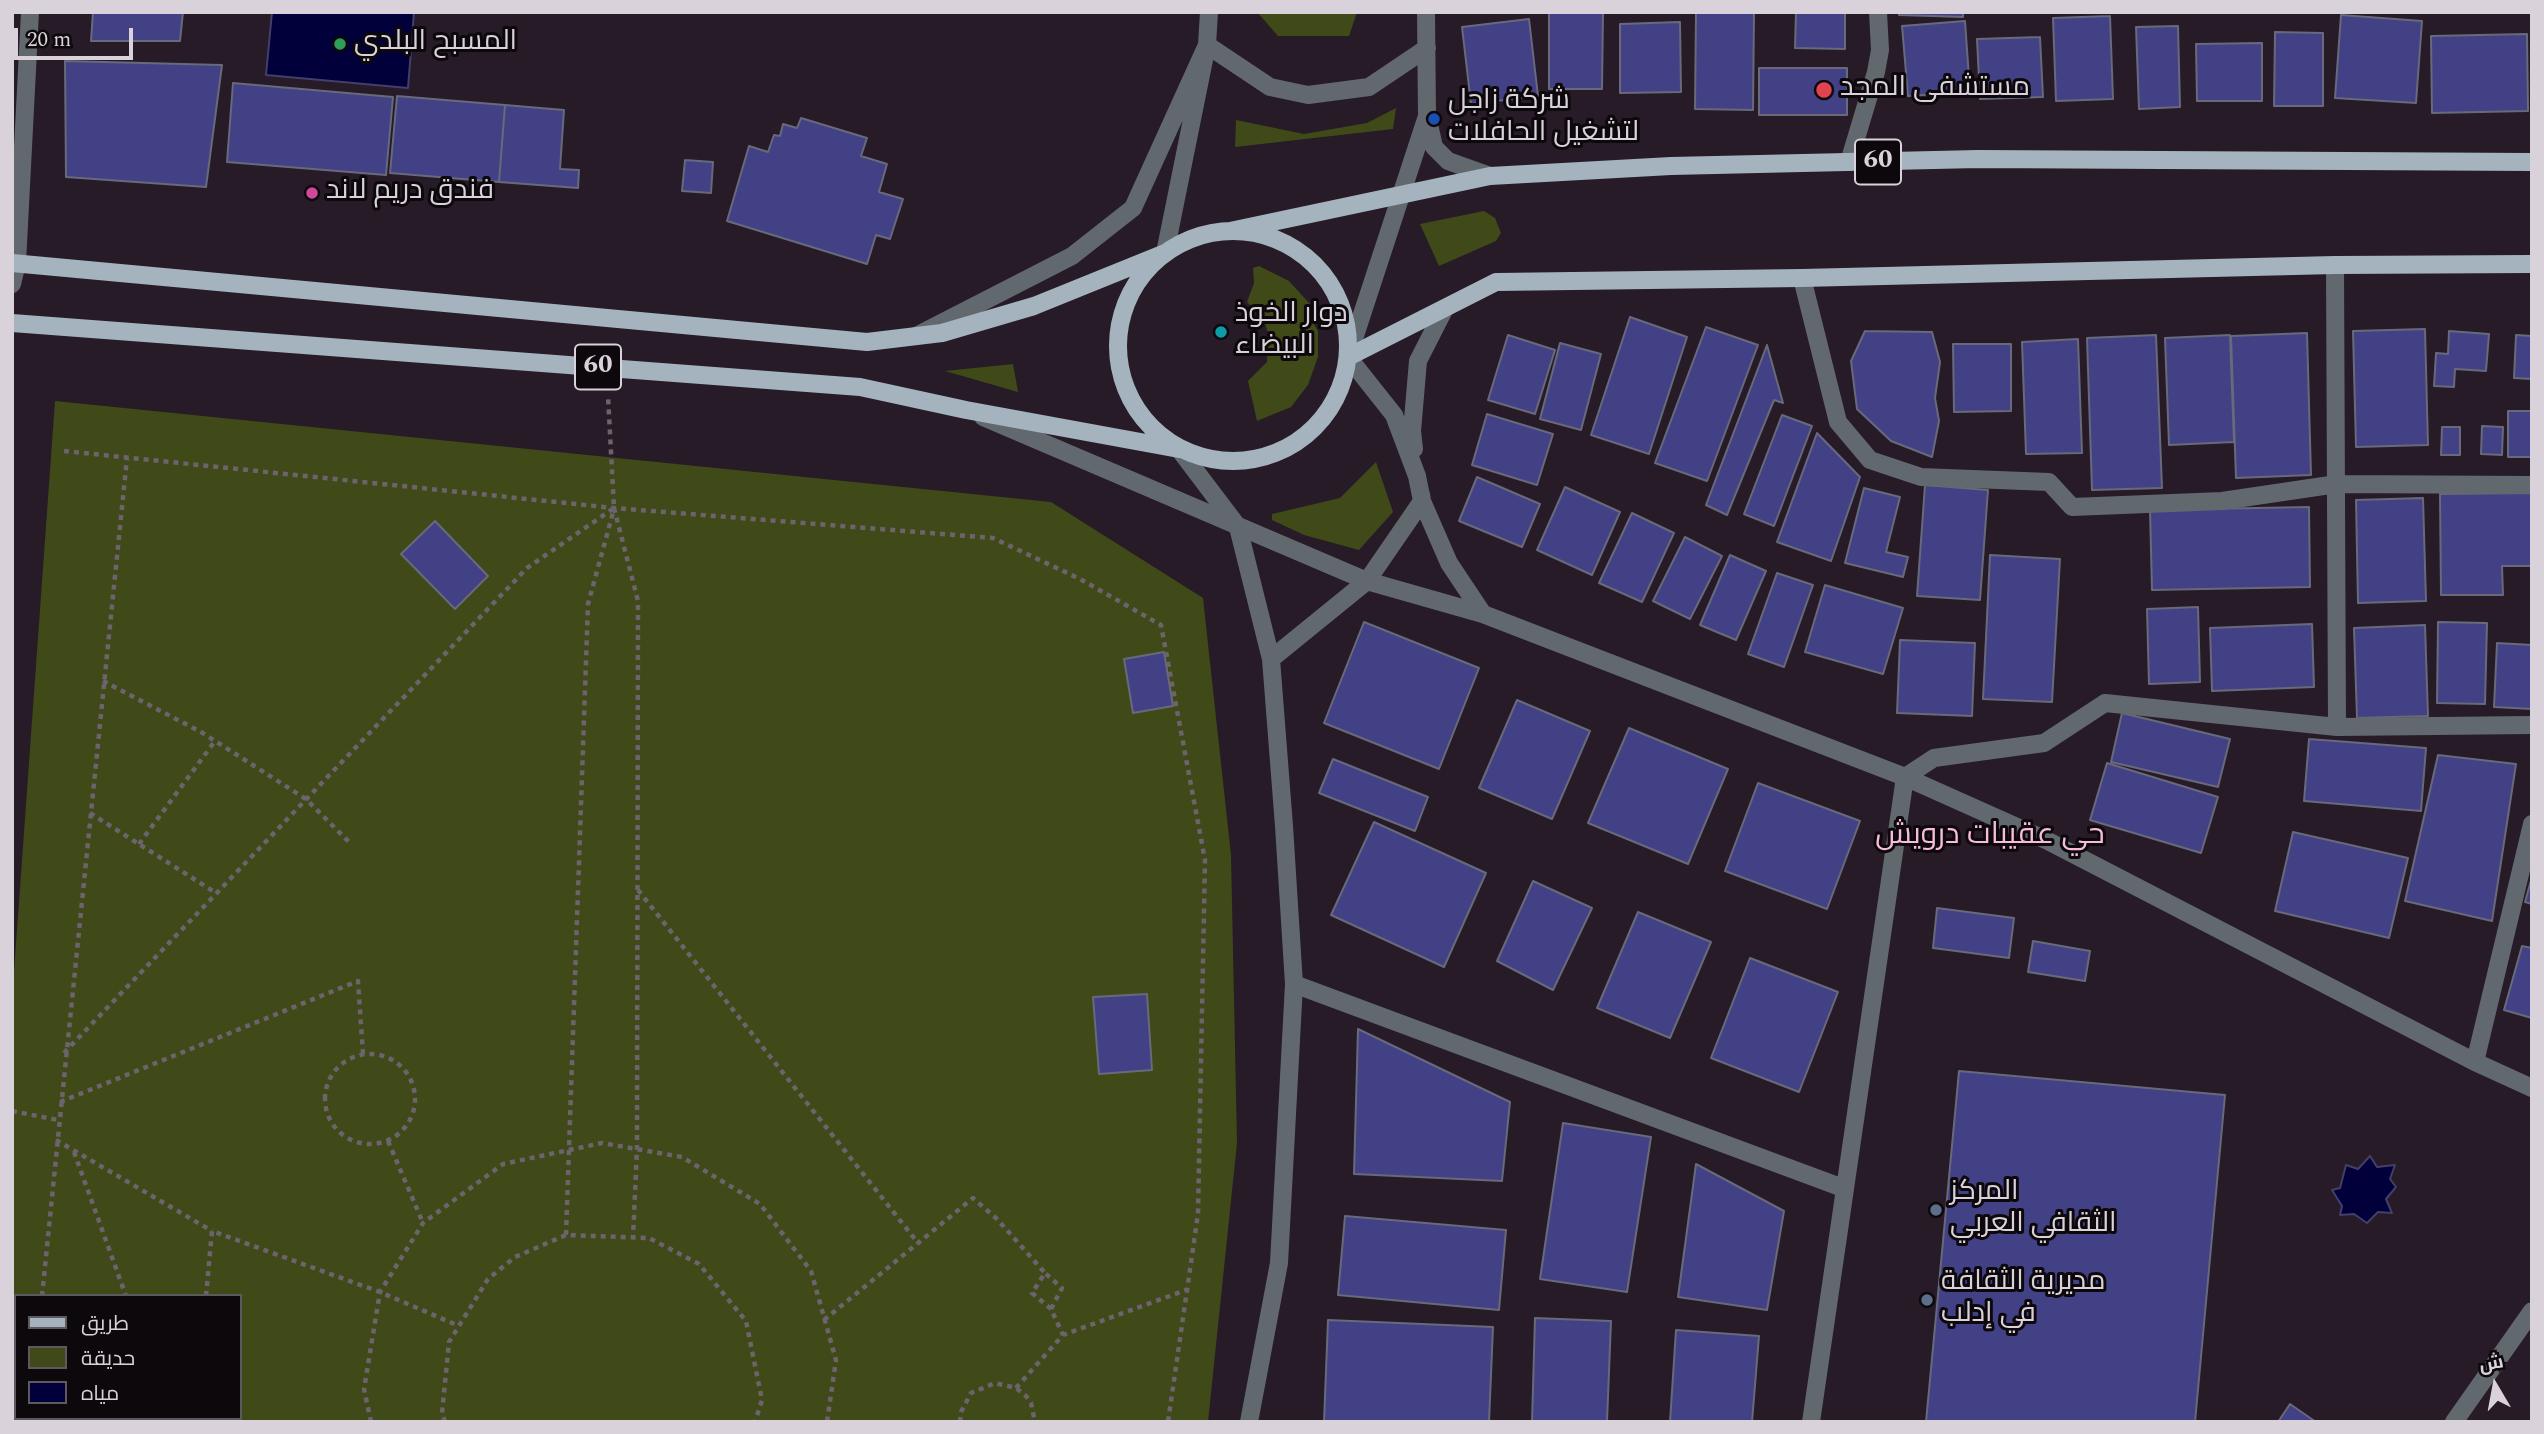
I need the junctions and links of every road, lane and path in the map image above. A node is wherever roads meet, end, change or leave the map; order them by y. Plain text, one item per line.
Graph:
1 (30, 12) edge
2 (1209, 12) edge
3 (1426, 12) edge
4 (1878, 12) edge
5 (1207, 45) junction
6 (1427, 48) junction
7 (1427, 116) junction
8 (1849, 162) junction
9 (2532, 162) edge
10 (1490, 176) junction
11 (1403, 195) junction
12 (15, 201) edge
13 (1230, 231) junction
14 (1165, 253) junction
15 (15, 263) edge
16 (2532, 264) edge
17 (2335, 265) junction
18 (1802, 278) junction
19 (12, 284) edge
20 (1445, 308) junction
21 (12, 323) edge
22 (916, 336) junction
23 (1349, 357) junction
24 (607, 367) junction
25 (966, 410) junction
26 (1179, 449) junction
27 (64, 451) dead end
28 (127, 458) junction
29 (2337, 484) junction
30 (2532, 485) edge
31 (1422, 501) junction
32 (614, 508) junction
33 (1238, 527) junction
34 (1367, 580) junction
35 (1483, 614) junction
36 (1271, 659) junction
37 (103, 681) junction
38 (2532, 725) edge
39 (2337, 727) junction
40 (215, 741) junction
41 (1905, 777) junction
42 (306, 799) junction
43 (89, 813) junction
44 (2532, 824) edge
45 (349, 842) dead end
46 (139, 844) junction
47 (638, 890) junction
48 (216, 893) junction
49 (1294, 984) junction
50 (64, 1053) junction
51 (363, 1054) junction
52 (2476, 1062) junction
53 (2532, 1088) edge
54 (60, 1102) junction
55 (12, 1111) edge
56 (58, 1120) junction
57 (56, 1140) junction
58 (388, 1141) junction
59 (637, 1149) junction
60 (74, 1150) junction
61 (568, 1150) junction
62 (1843, 1188) junction
63 (423, 1223) junction
64 (212, 1231) junction
65 (566, 1236) junction
66 (633, 1238) junction
67 (918, 1242) junction
68 (1045, 1273) junction
69 (1186, 1290) junction
70 (380, 1292) junction
71 (42, 1294) edge
72 (125, 1294) edge
73 (206, 1294) edge
74 (1051, 1309) junction
75 (2532, 1311) edge
76 (824, 1320) junction
77 (459, 1326) junction
78 (1063, 1335) junction
79 (1016, 1388) junction
80 (371, 1422) edge
81 (445, 1422) edge
82 (755, 1422) edge
83 (827, 1422) edge
84 (960, 1422) edge
85 (1035, 1422) edge
86 (1168, 1422) edge
87 (1249, 1422) edge
88 (1811, 1422) edge
89 (2454, 1422) edge

1 - 12 street
2 - 5 street
3 - 6 street
4 - 8 street
5 - 6 street
5 - 14 street
5 - 22 street
6 - 7 street
7 - 10 street
7 - 11 street
8 - 9 main road, 60
8 - 10 main road, 60
10 - 11 main road, 60
11 - 13 main road, 60
11 - 23 street
12 - 15 street
13 - 14 main road
13 - 23 main road
14 - 22 main road, 60
14 - 26 main road
15 - 19 street
15 - 22 main road, 60
16 - 17 main road
17 - 18 main road
17 - 29 street
18 - 20 main road
18 - 29 street
20 - 23 main road
20 - 31 street
21 - 24 main road, 60
23 - 26 main road
23 - 31 street
24 - 25 main road, 60
24 - 32 path
25 - 26 main road, 60
25 - 33 street
26 - 33 street
27 - 28 path
28 - 32 path
28 - 37 path
29 - 30 street
29 - 39 street
31 - 34 street
31 - 35 street
32 - 42 path
32 - 47 path
32 - 61 path
32 - 69 path
33 - 34 street
33 - 36 street
34 - 35 street
34 - 36 street
35 - 41 street
36 - 49 street
37 - 40 path
37 - 43 path
38 - 39 street
39 - 41 street
40 - 42 path
40 - 46 path
41 - 52 street
41 - 62 street
42 - 45 path
42 - 48 path
43 - 46 path
43 - 50 path
44 - 52 street
46 - 48 path
47 - 59 path
47 - 67 path
48 - 50 path
49 - 62 street
49 - 87 street
50 - 54 path
51 - 54 path
51 - 58 path
51 - 58 path
52 - 53 street
54 - 56 path
55 - 56 path
56 - 57 path
57 - 60 path
57 - 71 path
58 - 63 path
59 - 61 path
59 - 66 path
59 - 76 path
60 - 64 path
60 - 72 path
61 - 63 path
61 - 65 path
62 - 88 street
63 - 70 path
64 - 70 path
64 - 73 path
65 - 66 path
65 - 77 path
66 - 82 path
67 - 68 path
67 - 76 path
68 - 74 path
68 - 74 path
69 - 78 path
69 - 86 path
70 - 77 path
70 - 80 path
74 - 78 path
75 - 89 street
76 - 83 path
77 - 81 path
78 - 79 path
79 - 84 path
79 - 85 path

